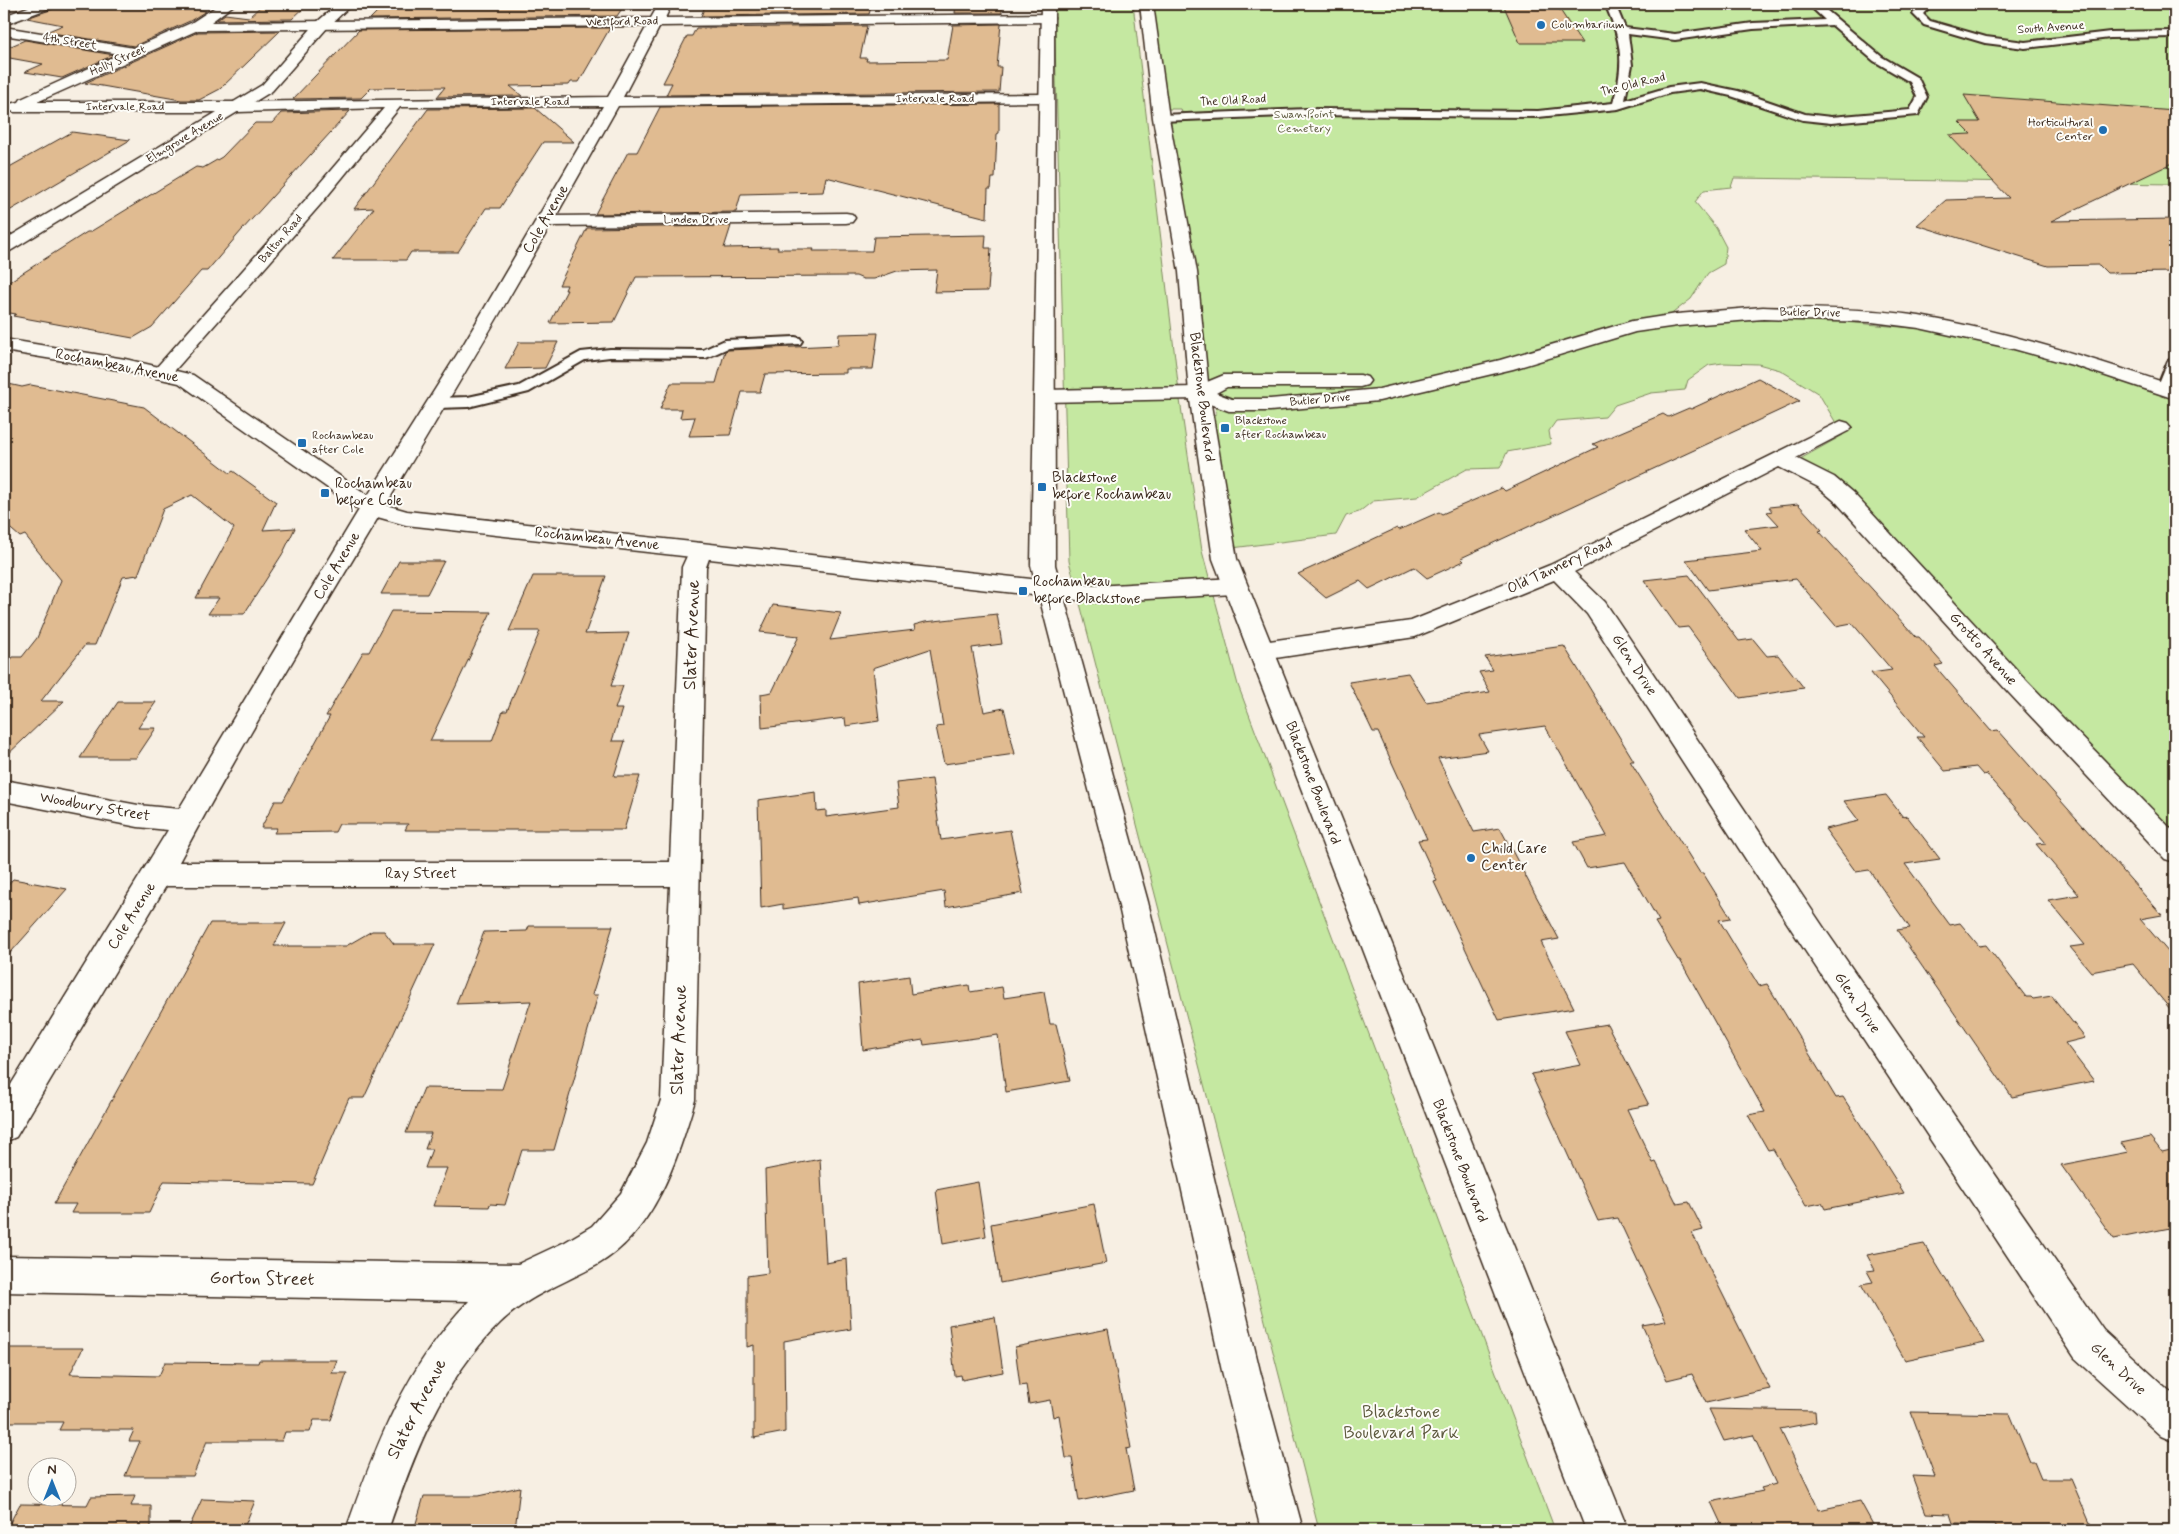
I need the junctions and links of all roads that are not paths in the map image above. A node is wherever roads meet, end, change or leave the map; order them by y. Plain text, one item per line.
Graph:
1 (47, 4) edge
2 (228, 4) edge
3 (345, 4) edge
4 (1146, 4) edge
5 (1610, 4) edge
6 (1813, 4) edge
7 (1927, 4) edge
8 (1047, 11) edge
9 (660, 13) edge
10 (4, 21) edge
11 (1835, 22) junction
12 (196, 26) junction
13 (322, 26) junction
14 (4, 31) edge
15 (1624, 32) junction
16 (2175, 34) edge
17 (1675, 37) junction
18 (1626, 48) junction
19 (137, 53) junction
20 (1646, 86) dead end
21 (1669, 90) junction
22 (1046, 98) junction
23 (613, 102) junction
24 (396, 103) junction
25 (1618, 106) junction
26 (238, 107) junction
27 (9, 109) edge
28 (1160, 118) junction
29 (846, 218) dead end
30 (546, 221) junction
31 (4, 246) edge
32 (796, 341) dead end
33 (4, 345) edge
34 (2175, 361) edge
35 (162, 373) junction
36 (2170, 390) edge
37 (1200, 393) junction
38 (1044, 396) junction
39 (437, 403) junction
40 (1841, 428) dead end
41 (1781, 459) junction
42 (371, 508) junction
43 (700, 550) junction
44 (1558, 570) junction
45 (1234, 586) junction
46 (1050, 589) junction
47 (1262, 651) junction
48 (4, 790) edge
49 (187, 821) junction
50 (2175, 851) edge
51 (158, 874) junction
52 (685, 874) junction
53 (4, 1126) edge
54 (4, 1274) edge
55 (520, 1283) junction
56 (2175, 1422) edge
57 (367, 1530) edge
58 (1282, 1530) edge
59 (1607, 1530) edge

1 - 10 street
2 - 12 street, Holly Street
3 - 13 street, Elmgrove Avenue
4 - 28 street, Blackstone Boulevard
5 - 15 lane
6 - 11 lane, The Old Road
7 - 16 lane, South Avenue
8 - 9 street, Westford Road
8 - 22 street
9 - 13 street, Westford Road
9 - 23 street, Cole Avenue
11 - 17 lane
11 - 21 lane, The Old Road
12 - 13 street, Westford Road
12 - 19 street, Holly Street
13 - 26 street, Elmgrove Avenue
14 - 19 street, 4th Street
15 - 17 lane
15 - 18 lane
17 - 18 lane
18 - 25 lane
19 - 27 street, Holly Street
20 - 21 lane
21 - 25 lane, The Old Road
22 - 23 street, Intervale Road
22 - 38 street
23 - 24 street, Intervale Road
23 - 30 street, Cole Avenue
24 - 26 street, Intervale Road
24 - 35 street, Balton Road
25 - 28 lane, The Old Road
26 - 27 street, Intervale Road
26 - 31 street, Elmgrove Avenue
28 - 37 street, Blackstone Boulevard
29 - 30 street, Linden Drive
30 - 39 street, Cole Avenue
32 - 39 lane
33 - 35 street, Rochambeau Avenue
34 - 36 lane
35 - 42 street, Rochambeau Avenue
36 - 37 street, Butler Drive
37 - 38 street, Butler Drive
37 - 45 street, Blackstone Boulevard
38 - 46 street
39 - 42 street, Cole Avenue
40 - 41 street, Old Tannery Road
41 - 44 street, Old Tannery Road
41 - 50 street, Grotto Avenue
42 - 43 street, Rochambeau Avenue
42 - 49 street, Cole Avenue
43 - 46 street, Rochambeau Avenue
43 - 52 street, Slater Avenue
44 - 47 street, Old Tannery Road
44 - 56 street, Glen Drive
45 - 46 street, Rochambeau Avenue
45 - 47 street, Blackstone Boulevard
46 - 58 street
47 - 59 street, Blackstone Boulevard
48 - 49 street, Woodbury Street
49 - 51 street, Cole Avenue
51 - 52 street, Ray Street
51 - 53 street, Cole Avenue
52 - 55 street, Slater Avenue
54 - 55 street, Gorton Street
55 - 57 street, Slater Avenue

